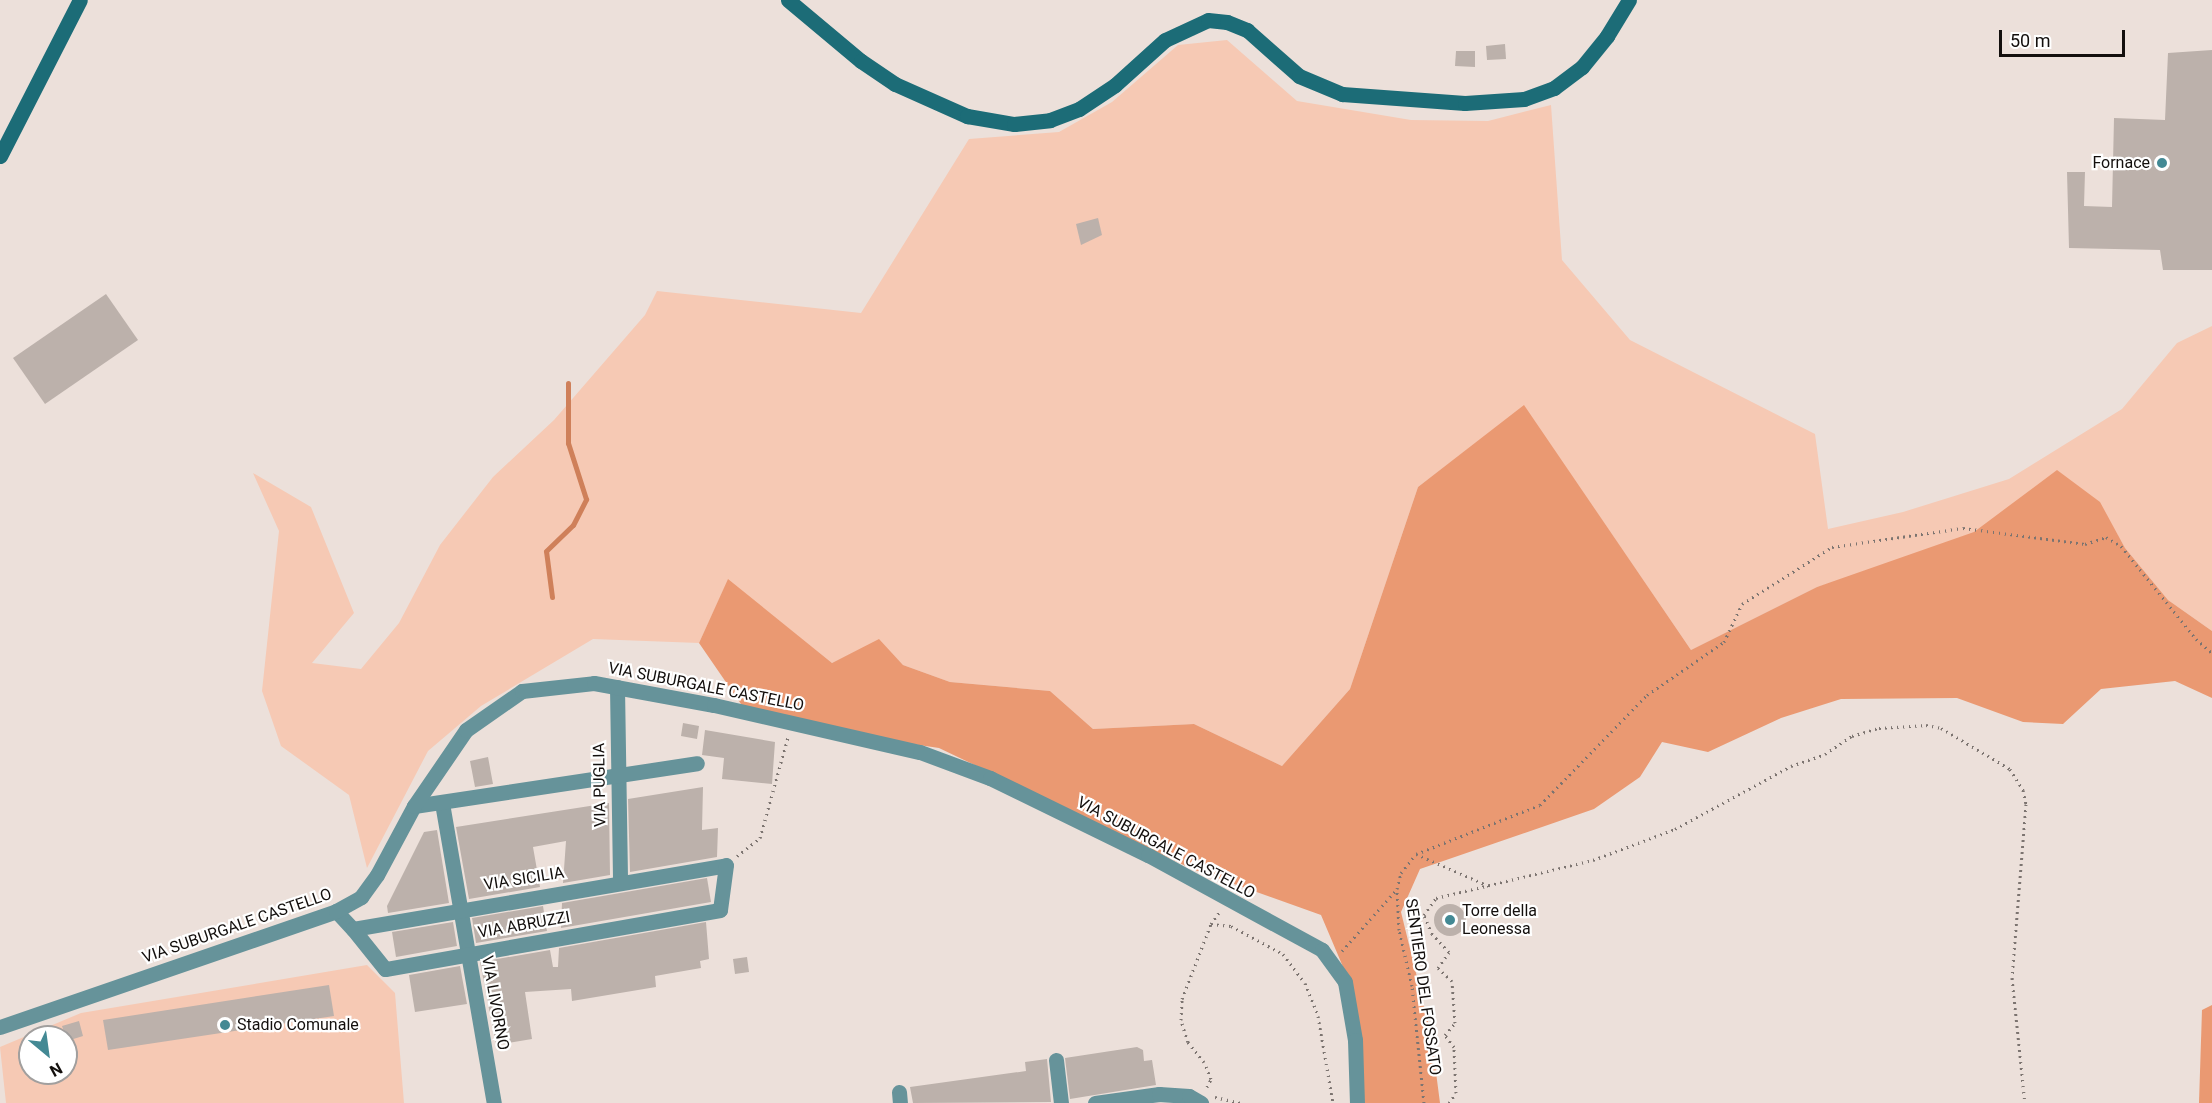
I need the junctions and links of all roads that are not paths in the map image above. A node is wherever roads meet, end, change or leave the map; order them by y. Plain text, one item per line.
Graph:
1 (80, 0) edge
2 (788, 0) edge
3 (1629, 0) edge
4 (0, 156) edge
5 (617, 687) junction
6 (697, 763) dead end
7 (617, 775) junction
8 (442, 802) junction
9 (414, 806) junction
10 (620, 882) junction
11 (460, 908) junction
12 (720, 910) joint
13 (336, 912) junction
14 (353, 929) junction
15 (468, 953) junction
16 (0, 1027) edge
17 (1056, 1060) dead end
18 (1201, 1101) edge
19 (494, 1103) edge
20 (1061, 1103) edge
21 (1095, 1103) edge
22 (1357, 1103) edge

1 - 4 main road
2 - 3 main road
5 - 7 street, VIA PUGLIA
5 - 9 street, VIA SUBURGALE CASTELLO
5 - 22 street, VIA SUBURGALE CASTELLO
6 - 7 street
7 - 8 street
7 - 10 street, VIA PUGLIA
8 - 9 street
8 - 11 street, VIA LIVORNO
9 - 13 street, VIA SUBURGALE CASTELLO
10 - 11 street, VIA SICILIA
10 - 12 street, VIA SICILIA
11 - 14 street, VIA SICILIA
11 - 15 street, VIA LIVORNO
12 - 15 street, VIA ABRUZZI
13 - 14 street
13 - 16 street, VIA SUBURGALE CASTELLO
14 - 15 street, VIA ABRUZZI
15 - 19 street, VIA LIVORNO
17 - 20 street
18 - 21 street

